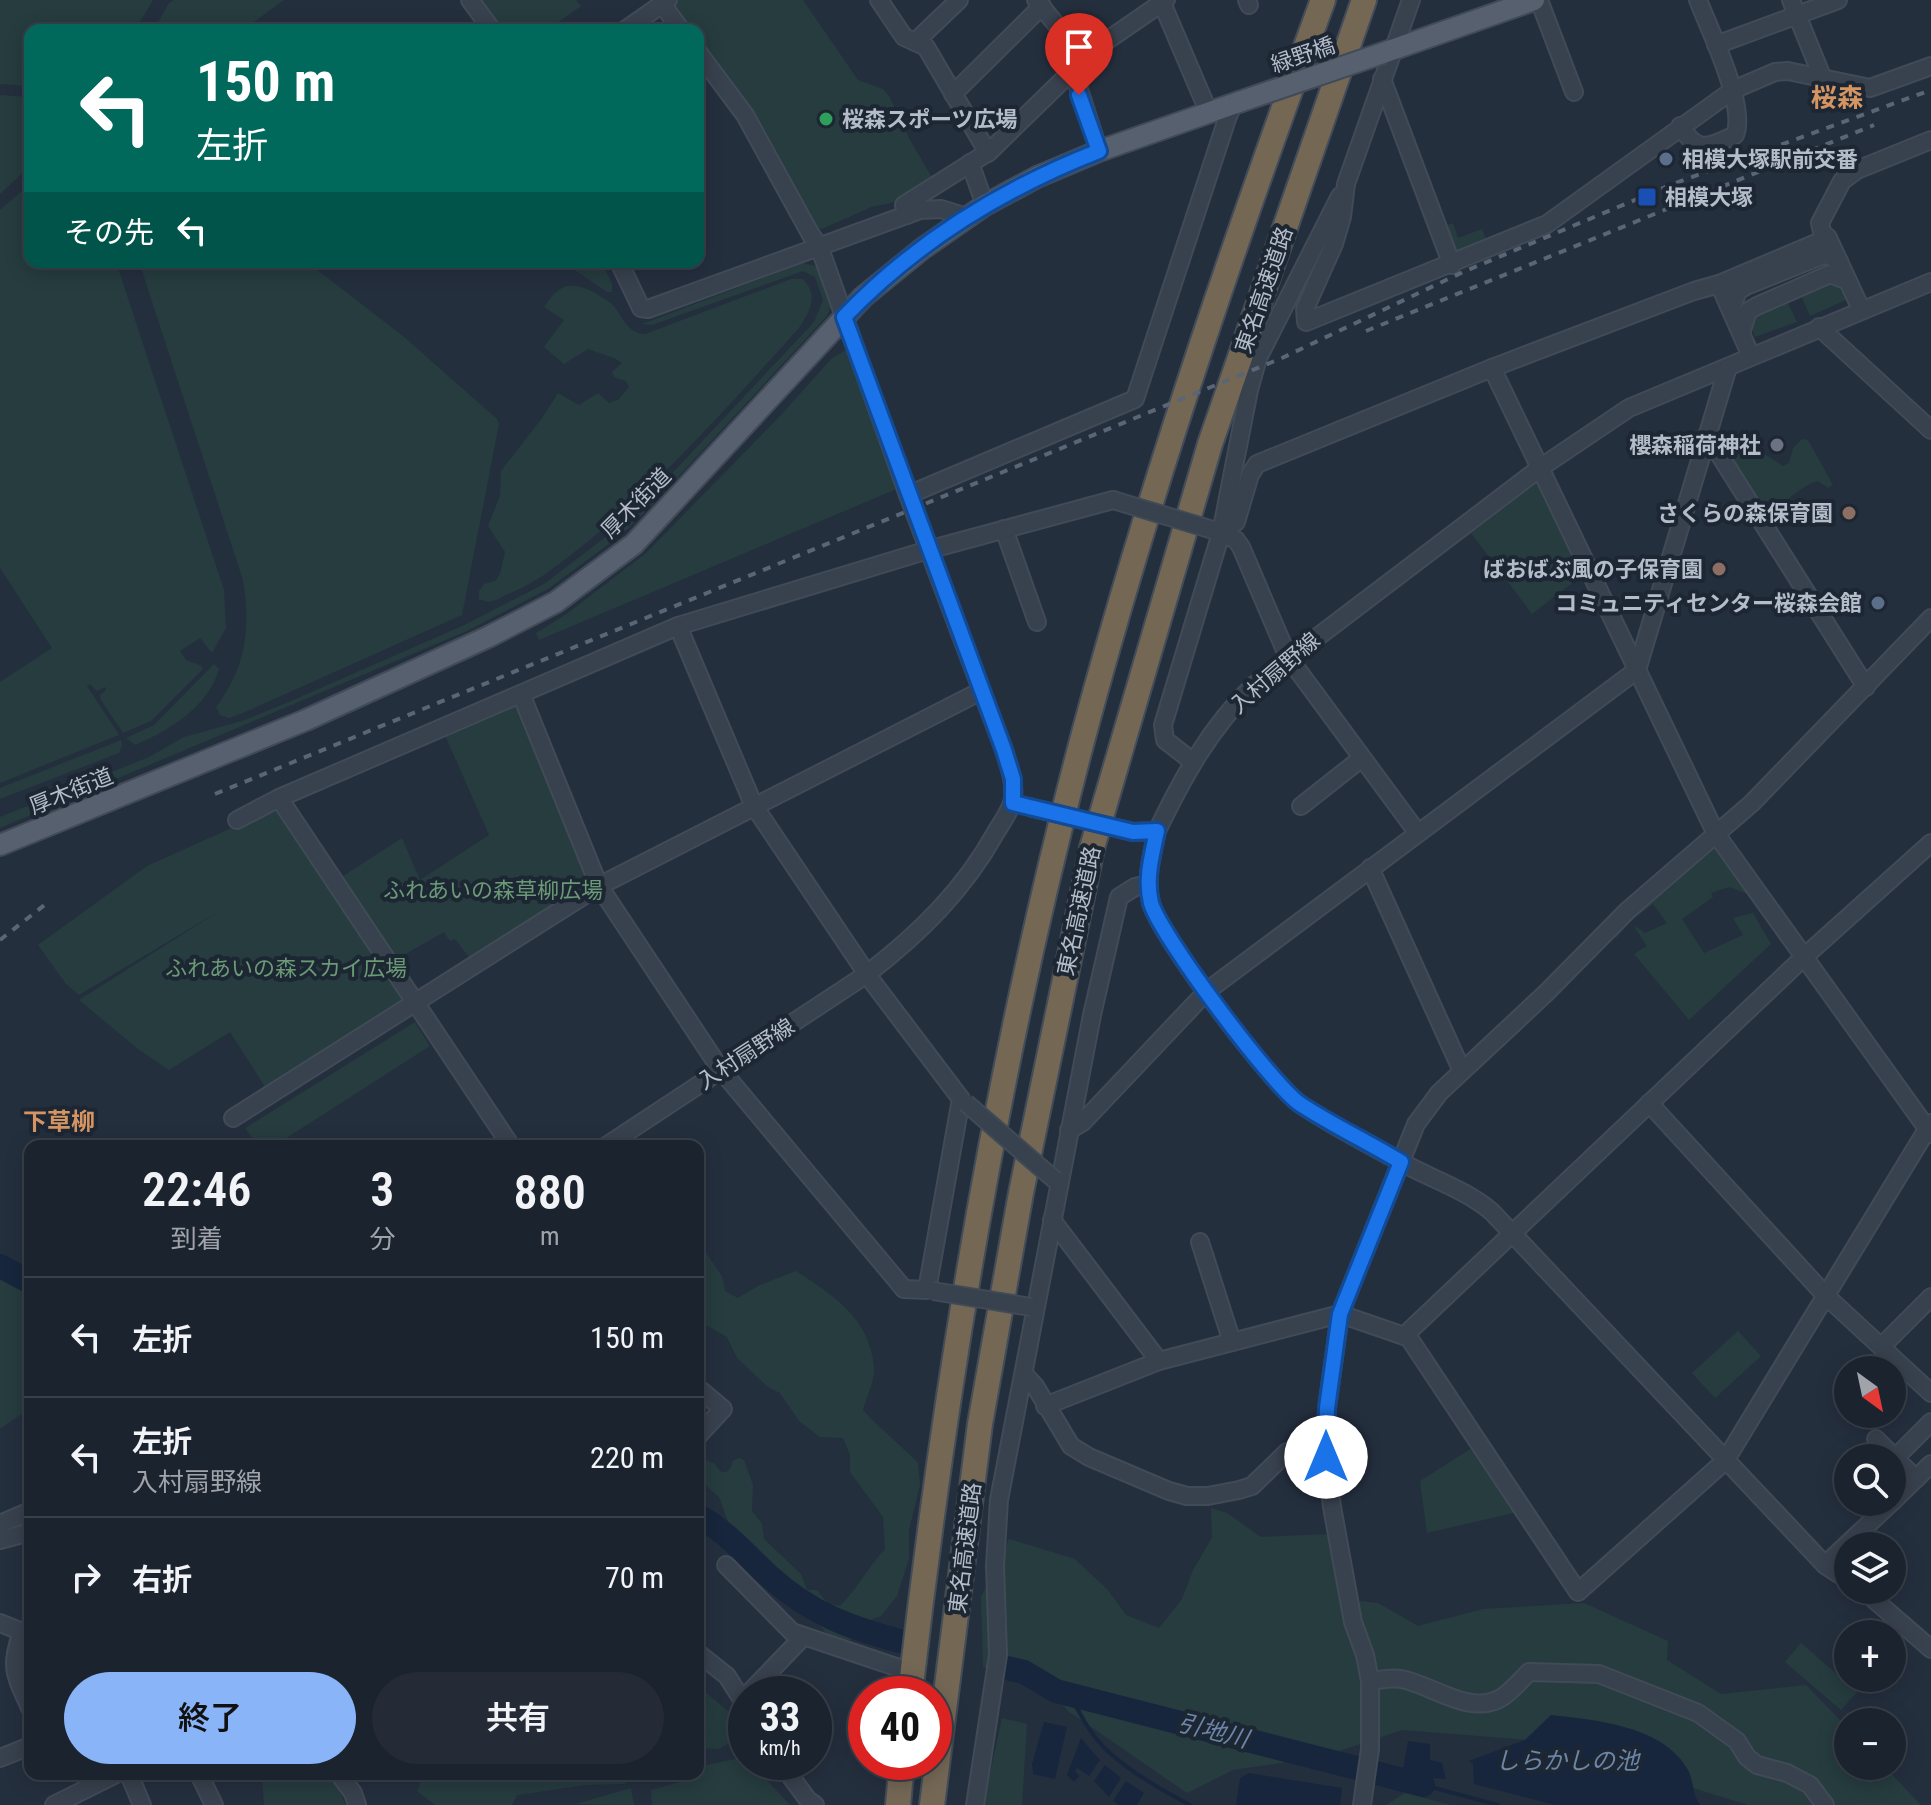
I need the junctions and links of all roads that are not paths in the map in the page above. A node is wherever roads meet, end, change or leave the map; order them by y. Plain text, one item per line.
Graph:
1 (470, 0) edge
2 (879, 0) edge
3 (959, 0) edge
4 (1323, 0) edge
5 (1364, 0) edge
6 (1411, 0) edge
7 (1537, 0) edge
8 (1698, 0) edge
9 (1838, 0) edge
10 (665, 2) edge
11 (1164, 2) edge
12 (1039, 3) edge
13 (1794, 8) edge
14 (488, 24) edge
15 (634, 24) edge
16 (678, 24) edge
17 (915, 42) junction
18 (1716, 45) junction
19 (1389, 51) junction
20 (704, 60) edge
21 (1931, 66) edge
22 (1071, 69) junction
23 (1382, 79) junction
24 (1823, 79) junction
25 (1733, 90) junction
26 (1574, 92) dead end
27 (953, 94) junction
28 (1236, 102) junction
29 (1209, 113) junction
30 (1680, 126) junction
31 (1931, 140) edge
32 (1099, 151) junction
33 (988, 153) junction
34 (970, 163) junction
35 (1346, 184) junction
36 (985, 205) junction
37 (907, 215) junction
38 (967, 217) junction
39 (1828, 238) junction
40 (819, 246) junction
41 (1452, 265) junction
42 (622, 268) edge
43 (1843, 271) junction
44 (1931, 282) edge
45 (1719, 284) junction
46 (1861, 309) junction
47 (844, 317) junction
48 (1736, 321) junction
49 (1819, 327) junction
50 (1751, 356) junction
51 (1728, 367) junction
52 (1492, 368) junction
53 (1931, 430) edge
54 (1707, 435) junction
55 (1540, 468) junction
56 (908, 495) junction
57 (1004, 529) junction
58 (1217, 532) junction
59 (928, 550) junction
60 (1931, 618) edge
61 (1037, 622) dead end
62 (678, 626) junction
63 (1288, 657) junction
64 (1637, 670) junction
65 (1866, 687) junction
66 (981, 691) junction
67 (521, 694) junction
68 (1362, 758) junction
69 (1192, 761) junction
70 (279, 798) junction
71 (1021, 805) junction
72 (754, 806) junction
73 (1301, 806) dead end
74 (237, 820) dead end
75 (1157, 831) junction
76 (1417, 832) junction
77 (1716, 834) junction
78 (1931, 843) edge
79 (0, 845) edge
80 (1370, 868) junction
81 (1148, 884) junction
82 (599, 886) junction
83 (1804, 957) junction
84 (867, 974) junction
85 (1207, 991) junction
86 (415, 1002) junction
87 (721, 1070) junction
88 (1462, 1071) junction
89 (964, 1101) junction
90 (1649, 1103) junction
91 (233, 1118) dead end
92 (1929, 1128) edge
93 (1069, 1130) junction
94 (507, 1140) edge
95 (615, 1140) edge
96 (1401, 1162) junction
97 (1058, 1182) junction
98 (1052, 1220) junction
99 (1513, 1236) junction
100 (1200, 1242) dead end
101 (930, 1290) junction
102 (1826, 1296) junction
103 (1931, 1297) edge
104 (1035, 1307) junction
105 (1340, 1314) junction
106 (1404, 1336) junction
107 (1232, 1342) junction
108 (1881, 1347) junction
109 (1159, 1361) junction
110 (1024, 1374) junction
111 (704, 1393) edge
112 (1931, 1393) edge
113 (1045, 1406) junction
114 (1931, 1422) edge
115 (704, 1430) edge
116 (1876, 1439) dead end
117 (1881, 1444) edge
118 (1906, 1447) edge
119 (1326, 1457) junction
120 (1725, 1461) junction
121 (1931, 1464) edge
122 (1906, 1469) edge
123 (1916, 1479) junction
124 (1906, 1489) edge
125 (24, 1514) edge
126 (1877, 1516) edge
127 (0, 1524) edge
128 (24, 1534) edge
129 (0, 1540) edge
130 (726, 1565) dead end
131 (1825, 1565) junction
132 (1834, 1571) edge
133 (1879, 1604) edge
134 (0, 1623) edge
135 (24, 1632) edge
136 (24, 1637) edge
137 (803, 1637) junction
138 (1931, 1649) edge
139 (704, 1658) edge
140 (899, 1668) dead end
141 (767, 1676) edge
142 (912, 1676) edge
143 (728, 1677) edge
144 (1370, 1681) junction
145 (24, 1695) edge
146 (24, 1748) edge
147 (0, 1758) edge
148 (104, 1780) edge
149 (132, 1780) edge
150 (202, 1780) edge
151 (343, 1780) edge
152 (793, 1780) edge
153 (900, 1780) edge
154 (54, 1805) edge
155 (142, 1805) edge
156 (214, 1805) edge
157 (357, 1805) edge
158 (815, 1805) edge
159 (898, 1805) edge
160 (932, 1805) edge
161 (975, 1805) edge
162 (1362, 1805) edge
163 (1825, 1805) edge

1 - 14 street
2 - 17 street
3 - 17 street
4 - 142 highway, 東名高速道路
5 - 160 highway, 東名高速道路
6 - 19 street
7 - 19 main road, 緑野橋
7 - 26 street
8 - 18 street
9 - 13 street
10 - 15 street
10 - 16 street
11 - 22 street
11 - 29 street
12 - 22 street
12 - 27 street
13 - 18 street
13 - 24 street
17 - 27 street
18 - 25 street
19 - 23 street
19 - 28 main road, 緑野橋, bridge
20 - 40 street
21 - 24 street
22 - 32 street
22 - 33 street
23 - 35 street
23 - 41 street
24 - 25 street
25 - 30 street
25 - 30 street
27 - 33 street
28 - 29 main road, 厚木街道
28 - 56 street
29 - 32 main road, 厚木街道
30 - 41 street
31 - 39 street
32 - 36 main road, 厚木街道
33 - 34 street
34 - 36 street
34 - 37 street
35 - 41 street
35 - 58 street
36 - 38 main road, 厚木街道
37 - 38 street
37 - 40 street
38 - 47 main road, 厚木街道
39 - 43 street
39 - 45 street
40 - 42 street
40 - 47 street
43 - 46 street
43 - 48 street
43 - 48 street
44 - 46 street, 入村扇野線
45 - 48 street
45 - 52 street
46 - 49 street, 入村扇野線
47 - 56 street
47 - 79 main road, 厚木街道
48 - 50 street
49 - 50 street, 入村扇野線
49 - 53 street
50 - 51 street, 入村扇野線
51 - 54 street
51 - 55 street, 入村扇野線
52 - 55 street
52 - 58 street
54 - 64 street
54 - 65 street
55 - 63 street, 入村扇野線
55 - 64 street
56 - 59 street
57 - 58 street, bridge
57 - 59 street
57 - 61 street
58 - 63 street
58 - 69 street
59 - 62 street
59 - 66 street
60 - 65 street
62 - 67 street
62 - 72 street
63 - 68 street
63 - 69 street, 入村扇野線
64 - 76 street
64 - 77 street
65 - 77 street
66 - 71 street
66 - 72 street
67 - 70 street
67 - 82 street
68 - 73 street
68 - 76 street
69 - 75 street, 入村扇野線
70 - 74 street
70 - 86 street
71 - 75 street, bridge
71 - 84 street, 入村扇野線
72 - 82 street
72 - 84 street
75 - 81 street, 入村扇野線
76 - 80 street
77 - 83 street
77 - 88 street
78 - 83 street
80 - 85 street
80 - 88 street
81 - 85 street
81 - 93 street
82 - 86 street
82 - 87 street
83 - 90 street
83 - 92 street
84 - 87 street, 入村扇野線
84 - 89 street
85 - 93 street
85 - 96 street
86 - 91 street
86 - 94 street
87 - 95 street, 入村扇野線
87 - 101 street
88 - 96 street
89 - 97 street, bridge
89 - 101 street
90 - 99 street
90 - 102 street
92 - 102 street
93 - 97 street
96 - 99 street
96 - 105 street
97 - 98 street
98 - 104 street
98 - 109 street
99 - 106 street
99 - 120 street
100 - 107 street
101 - 104 street, bridge
102 - 108 street
102 - 120 street
103 - 108 street
104 - 110 street
105 - 106 street
105 - 107 street
105 - 119 street
106 - 120 street
107 - 109 street
108 - 112 street
109 - 113 street
110 - 113 street
110 - 161 street
111 - 115 street
113 - 119 street
114 - 118 street
116 - 117 street
119 - 144 street
120 - 131 street
121 - 123 street
122 - 123 street
123 - 124 street
125 - 127 street
126 - 131 street
128 - 129 street
130 - 137 street
131 - 132 street
133 - 138 street
134 - 135 street
136 - 145 street
137 - 140 street
137 - 141 street
139 - 143 street
144 - 162 street
144 - 163 street
146 - 147 street
148 - 154 street
149 - 155 street
150 - 156 street
151 - 157 street
152 - 158 street
153 - 159 highway

